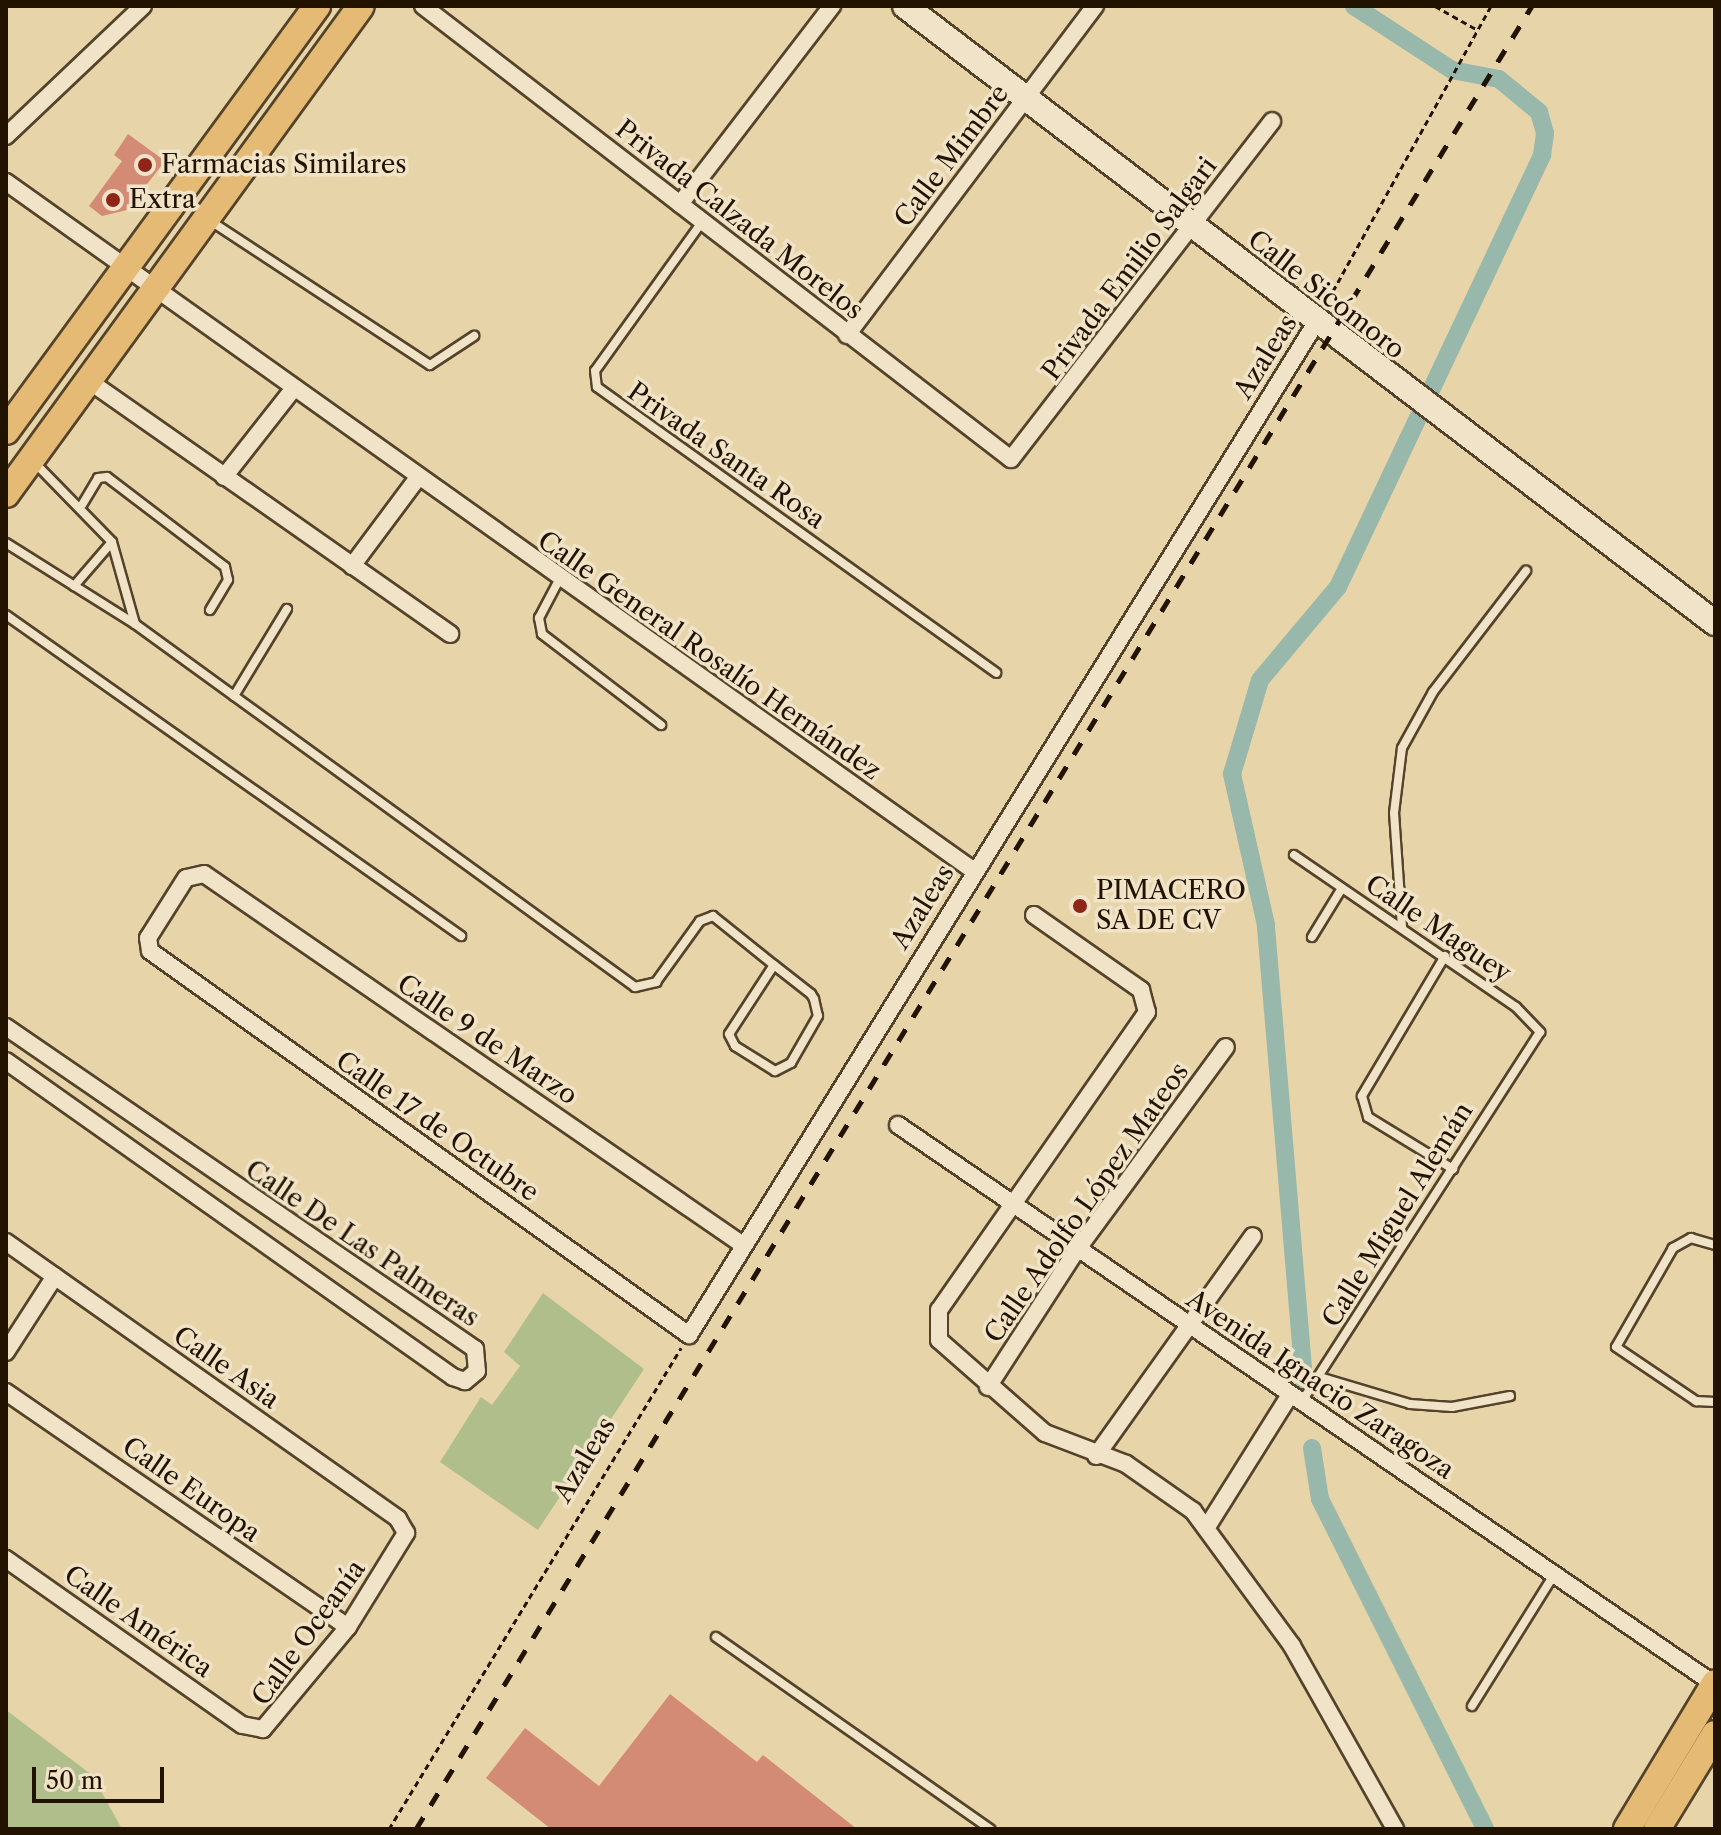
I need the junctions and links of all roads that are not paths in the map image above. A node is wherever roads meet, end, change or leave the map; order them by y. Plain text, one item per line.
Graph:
1 (143, 6) edge
2 (317, 6) edge
3 (361, 6) edge
4 (423, 6) edge
5 (832, 6) edge
6 (905, 6) edge
7 (1095, 6) edge
8 (1026, 97) junction
9 (1272, 121) dead end
10 (6, 136) edge
11 (6, 182) edge
12 (680, 204) junction
13 (206, 218) junction
14 (702, 222) junction
15 (1192, 224) junction
16 (126, 270) junction
17 (152, 291) junction
18 (1315, 324) junction
19 (847, 335) junction
20 (474, 336) dead end
21 (89, 381) junction
22 (291, 392) junction
23 (6, 431) edge
24 (1026, 447) joint
25 (31, 459) junction
26 (224, 477) junction
27 (416, 480) junction
28 (6, 494) edge
29 (82, 505) junction
30 (112, 542) junction
31 (6, 543) edge
32 (352, 566) junction
33 (1526, 571) dead end
34 (559, 580) junction
35 (74, 586) junction
36 (287, 609) dead end
37 (210, 610) dead end
38 (6, 615) edge
39 (1715, 623) edge
40 (135, 624) junction
41 (450, 634) dead end
42 (996, 673) dead end
43 (234, 696) junction
44 (661, 725) dead end
45 (1294, 855) dead end
46 (974, 871) junction
47 (1342, 888) junction
48 (1034, 915) dead end
49 (1402, 927) junction
50 (461, 936) dead end
51 (1312, 937) dead end
52 (1445, 956) junction
53 (158, 957) joint
54 (774, 965) junction
55 (6, 1027) edge
56 (1226, 1047) dead end
57 (1534, 1047) joint
58 (6, 1061) edge
59 (898, 1125) dead end
60 (1453, 1169) junction
61 (221, 1177) junction
62 (205, 1202) junction
63 (1017, 1204) junction
64 (1253, 1236) dead end
65 (6, 1242) edge
66 (743, 1245) junction
67 (1715, 1245) edge
68 (1076, 1251) junction
69 (55, 1276) junction
70 (1187, 1329) junction
71 (689, 1335) joint
72 (6, 1352) edge
73 (1323, 1378) junction
74 (988, 1387) junction
75 (6, 1392) edge
76 (1510, 1396) dead end
77 (1293, 1402) junction
78 (1715, 1402) edge
79 (1096, 1456) junction
80 (1207, 1527) junction
81 (404, 1541) joint
82 (6, 1559) edge
83 (1554, 1575) junction
84 (348, 1627) junction
85 (716, 1637) dead end
86 (1715, 1684) edge
87 (1472, 1706) dead end
88 (242, 1725) joint
89 (1715, 1734) edge
90 (990, 1829) edge
91 (1395, 1829) edge
92 (1627, 1829) edge
93 (1657, 1829) edge

1 - 10 street
2 - 16 main road
3 - 13 main road
4 - 12 street, Privada Calzada Morelos
5 - 12 street
6 - 8 street, Calle Sicómoro
7 - 8 street, Calle Mimbre
8 - 15 street, Calle Sicómoro
8 - 19 street, Calle Mimbre
9 - 15 street, Privada Emilio Salgari
11 - 16 street, Calle General Rosalío Hernández
12 - 14 street, Privada Calzada Morelos
13 - 17 main road
13 - 20 lane
14 - 19 street, Privada Calzada Morelos
14 - 42 lane, Privada Santa Rosa
15 - 18 street, Calle Sicómoro
15 - 24 street, Privada Emilio Salgari
16 - 17 street, Calle General Rosalío Hernández
16 - 23 main road
17 - 21 main road
17 - 22 street, Calle General Rosalío Hernández
18 - 39 street, Calle Sicómoro
18 - 46 street, Azaleas
19 - 24 street, Privada Calzada Morelos
21 - 25 main road
21 - 26 street
22 - 26 street
22 - 27 street, Calle General Rosalío Hernández
25 - 28 main road
25 - 29 lane
26 - 32 street
27 - 32 street
27 - 34 street, Calle General Rosalío Hernández
29 - 30 lane
29 - 37 lane
30 - 35 lane
30 - 40 lane
31 - 35 lane
32 - 41 street
33 - 49 lane
34 - 44 lane
34 - 46 street, Calle General Rosalío Hernández
35 - 40 lane
36 - 43 lane
38 - 50 lane
40 - 43 lane
43 - 54 lane
45 - 47 lane, Calle Maguey
46 - 66 street, Azaleas
47 - 49 lane, Calle Maguey
47 - 51 lane
48 - 63 street
49 - 52 lane, Calle Maguey
52 - 57 lane, Calle Maguey
52 - 60 lane
53 - 66 street, Calle 9 de Marzo
53 - 71 street, Calle 17 de Octubre
54 - 54 lane
55 - 61 street, Calle De Las Palmeras
56 - 68 street, Calle Adolfo López Mateos
57 - 60 lane, Calle Miguel Alemán
58 - 62 street, Calle De Las Palmeras
59 - 63 street, Avenida Ignacio Zaragoza
60 - 73 lane, Calle Miguel Alemán
61 - 62 street
61 - 62 street, Calle De Las Palmeras
63 - 68 street, Avenida Ignacio Zaragoza
63 - 74 street
64 - 70 street
65 - 69 street, Calle Asia
66 - 71 street, Azaleas
67 - 78 lane
68 - 70 street, Avenida Ignacio Zaragoza
68 - 74 street, Calle Adolfo López Mateos
69 - 72 street
69 - 81 street, Calle Asia
70 - 77 street, Avenida Ignacio Zaragoza
70 - 79 street
73 - 76 lane
73 - 77 lane, Calle Miguel Alemán
74 - 79 street
75 - 84 street, Calle Europa
77 - 80 street, Calle Miguel Alemán
77 - 83 street, Avenida Ignacio Zaragoza
79 - 80 street
80 - 91 street
81 - 84 street, Calle Oceanía
82 - 88 street, Calle América
83 - 86 street, Avenida Ignacio Zaragoza
83 - 87 lane
84 - 88 street, Calle Oceanía
85 - 90 lane
86 - 92 main road
89 - 93 main road

